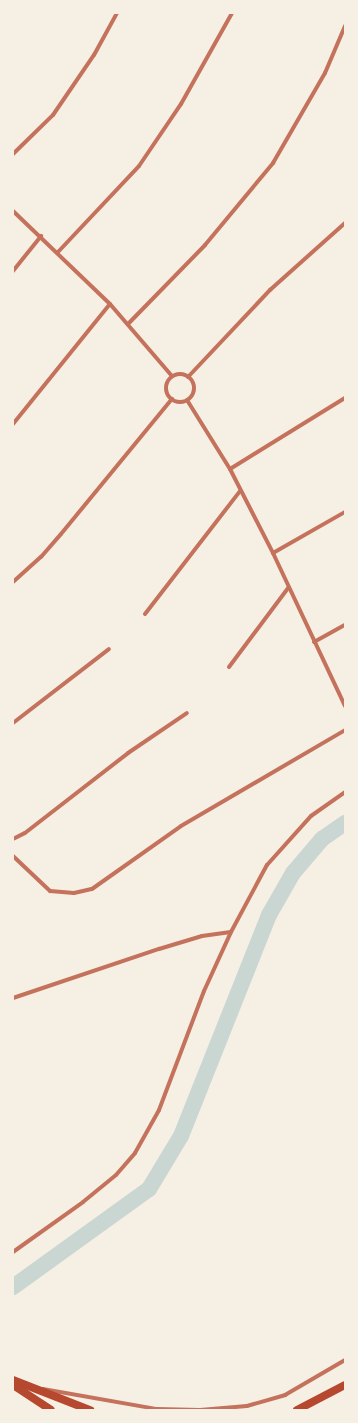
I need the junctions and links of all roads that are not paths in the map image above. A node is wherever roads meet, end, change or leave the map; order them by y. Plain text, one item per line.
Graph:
1 (117, 13) edge
2 (232, 13) edge
3 (345, 26) edge
4 (13, 154) edge
5 (13, 211) edge
6 (345, 223) edge
7 (41, 236) junction
8 (58, 252) junction
9 (13, 271) edge
10 (110, 304) junction
11 (129, 323) junction
12 (172, 376) junction
13 (188, 377) junction
14 (345, 398) edge
15 (172, 399) junction
16 (187, 400) junction
17 (13, 424) edge
18 (230, 469) junction
19 (240, 491) junction
20 (345, 512) edge
21 (273, 553) junction
22 (13, 582) edge
23 (288, 588) junction
24 (145, 614) dead end
25 (345, 625) edge
26 (314, 642) junction
27 (110, 649) dead end
28 (229, 667) dead end
29 (345, 706) edge
30 (187, 713) dead end
31 (13, 723) edge
32 (345, 730) edge
33 (345, 792) edge
34 (13, 838) edge
35 (13, 856) edge
36 (231, 932) junction
37 (13, 998) edge
38 (13, 1252) edge
39 (345, 1360) edge
40 (13, 1380) edge
41 (345, 1384) edge
42 (13, 1385) edge
43 (39, 1388) junction
44 (51, 1410) edge
45 (90, 1410) edge
46 (297, 1410) edge

1 - 4 street
2 - 8 street
3 - 11 street
5 - 7 street
6 - 13 street
7 - 8 street
7 - 9 street
8 - 10 street
10 - 11 street
10 - 17 street
11 - 12 street
12 - 13 street
12 - 15 street
13 - 16 street
14 - 18 street
15 - 16 street
15 - 22 street
16 - 18 street
18 - 19 street
19 - 21 street
19 - 24 street
20 - 21 street
21 - 23 street
23 - 26 street
23 - 28 street
25 - 26 street
26 - 29 street
27 - 31 street
30 - 34 street
32 - 35 street
33 - 36 street
36 - 37 street
36 - 38 street
39 - 43 street
40 - 43 main road
41 - 46 main road
42 - 44 main road
43 - 45 main road

